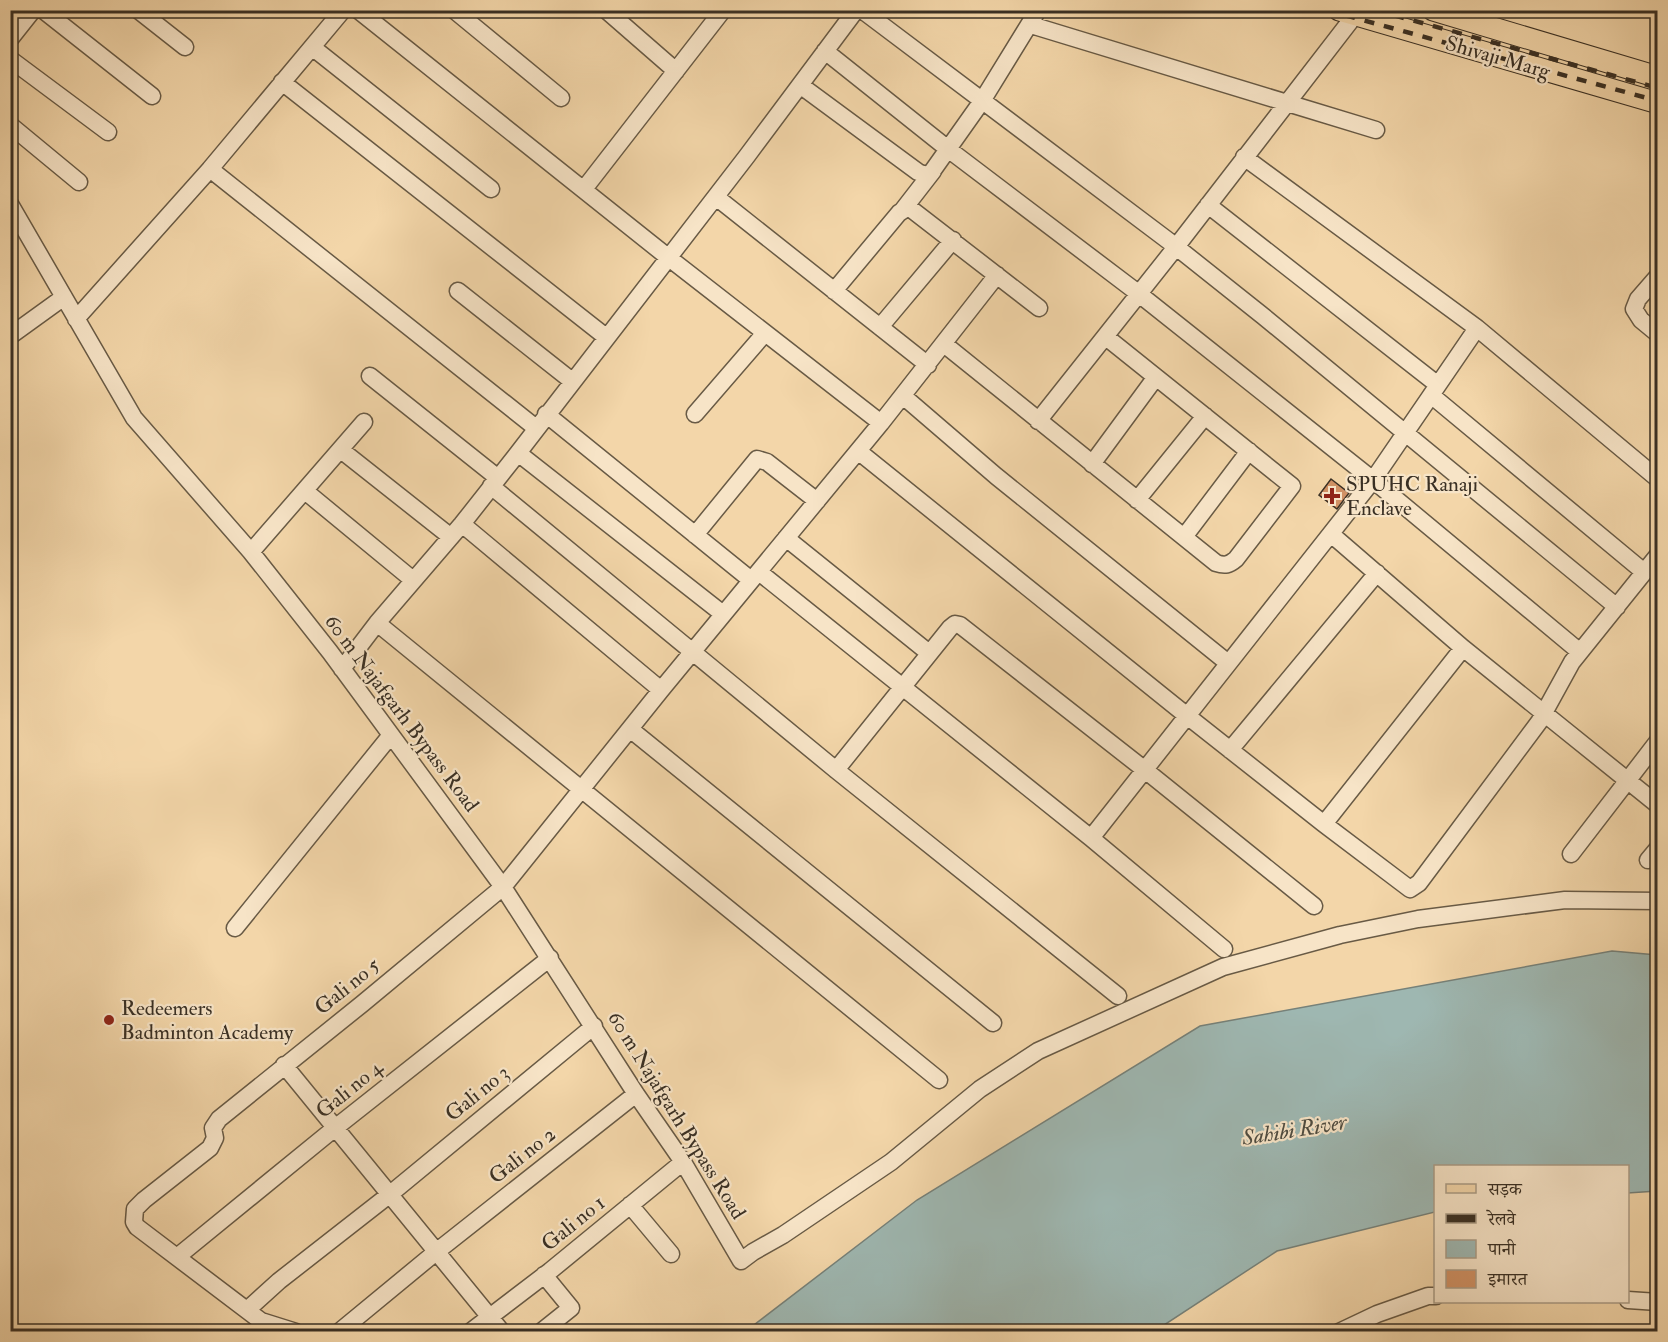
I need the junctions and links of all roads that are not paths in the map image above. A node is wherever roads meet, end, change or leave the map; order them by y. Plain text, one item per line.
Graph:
1 (33, 10) edge
2 (43, 10) edge
3 (138, 10) edge
4 (343, 10) edge
5 (358, 10) edge
6 (454, 10) edge
7 (606, 10) edge
8 (723, 10) edge
9 (856, 10) edge
10 (862, 10) edge
11 (1433, 10) edge
12 (1347, 13) edge
13 (1035, 18) edge
14 (13, 30) edge
15 (185, 47) dead end
16 (312, 47) junction
17 (825, 51) junction
18 (10, 58) edge
19 (676, 71) junction
20 (1658, 77) edge
21 (282, 82) junction
22 (800, 85) junction
23 (152, 96) dead end
24 (561, 98) dead end
25 (982, 101) junction
26 (1286, 103) junction
27 (1658, 104) edge
28 (10, 125) edge
29 (1376, 130) dead end
30 (108, 132) dead end
31 (948, 148) junction
32 (1244, 157) junction
33 (210, 169) junction
34 (933, 171) junction
35 (79, 182) dead end
36 (491, 189) dead end
37 (584, 189) junction
38 (716, 197) junction
39 (10, 204) edge
40 (1208, 205) junction
41 (902, 211) junction
42 (953, 240) junction
43 (1176, 247) junction
44 (669, 258) junction
45 (997, 275) junction
46 (1658, 276) edge
47 (458, 291) dead end
48 (834, 291) junction
49 (1139, 293) junction
50 (64, 297) junction
51 (1039, 308) dead end
52 (76, 319) junction
53 (880, 327) junction
54 (1477, 328) junction
55 (765, 333) junction
56 (1658, 334) edge
57 (10, 336) edge
58 (606, 337) junction
59 (1106, 337) junction
60 (944, 344) junction
61 (928, 365) junction
62 (370, 376) dead end
63 (1156, 377) junction
64 (572, 381) junction
65 (1435, 390) junction
66 (903, 396) junction
67 (695, 414) dead end
68 (1204, 416) junction
69 (541, 421) junction
70 (1038, 421) junction
71 (364, 422) dead end
72 (881, 423) junction
73 (1405, 433) junction
74 (341, 450) junction
75 (858, 451) junction
76 (1249, 451) junction
77 (518, 453) junction
78 (1092, 464) junction
79 (1658, 479) edge
80 (1373, 480) junction
81 (495, 482) junction
82 (305, 491) junction
83 (1137, 500) junction
84 (817, 501) junction
85 (457, 530) junction
86 (1332, 534) junction
87 (695, 535) junction
88 (1184, 537) junction
89 (786, 538) junction
90 (251, 552) junction
91 (1658, 555) edge
92 (1644, 572) junction
93 (1377, 573) junction
94 (755, 576) junction
95 (413, 580) junction
96 (1617, 607) junction
97 (723, 614) junction
98 (377, 623) junction
99 (1463, 648) junction
100 (692, 651) junction
101 (1580, 652) junction
102 (929, 653) junction
103 (1228, 663) junction
104 (342, 669) junction
105 (903, 686) junction
106 (661, 690) junction
107 (1545, 713) junction
108 (1186, 716) junction
109 (630, 729) junction
110 (391, 735) junction
111 (1658, 741) edge
112 (1230, 750) junction
113 (836, 770) junction
114 (1145, 770) junction
115 (1628, 780) junction
116 (581, 788) junction
117 (1658, 805) edge
118 (1324, 824) junction
119 (1091, 838) junction
120 (1571, 854) dead end
121 (503, 887) junction
122 (1658, 901) edge
123 (1314, 906) dead end
124 (235, 928) dead end
125 (1224, 949) dead end
126 (550, 958) junction
127 (1118, 996) dead end
128 (993, 1023) dead end
129 (594, 1026) junction
130 (284, 1065) junction
131 (939, 1080) dead end
132 (636, 1094) junction
133 (335, 1128) junction
134 (683, 1162) junction
135 (389, 1195) junction
136 (630, 1205) junction
137 (436, 1252) junction
138 (671, 1254) dead end
139 (177, 1257) junction
140 (544, 1275) junction
141 (1434, 1296) edge
142 (1629, 1300) edge
143 (1658, 1302) edge
144 (247, 1310) junction
145 (490, 1316) junction
146 (296, 1332) edge
147 (339, 1332) edge
148 (470, 1332) edge
149 (502, 1332) edge
150 (541, 1332) edge
151 (1339, 1332) edge

1 - 14 street
2 - 23 street
3 - 15 street
4 - 16 street
5 - 37 street
6 - 24 street
7 - 19 street
8 - 19 street
9 - 17 street
10 - 25 street
11 - 20 main road, Shivaji Marg
12 - 26 street
12 - 27 main road, Shivaji Marg
13 - 25 street
13 - 26 street
16 - 21 street
16 - 36 street
17 - 22 street
17 - 31 street
18 - 30 street
19 - 37 street
21 - 33 street
21 - 58 street
22 - 34 street
22 - 38 street
25 - 31 street
25 - 43 street
26 - 29 street
26 - 32 street
28 - 35 street
31 - 34 street
31 - 49 street
32 - 40 street
32 - 54 street
33 - 52 street
33 - 69 street
34 - 41 street
37 - 44 street
38 - 44 street
38 - 48 street
39 - 50 street, 60 m Najafgarh Bypass Road
40 - 43 street
40 - 65 street
41 - 42 street
41 - 48 street
42 - 45 street
42 - 53 street
43 - 49 street
43 - 73 street
44 - 55 street
44 - 58 street
45 - 51 street
45 - 60 street, Gali no 5
46 - 56 street
47 - 64 street
48 - 53 street
49 - 59 street
49 - 80 street
50 - 52 street, 60 m Najafgarh Bypass Road
50 - 57 street
52 - 90 street, 60 m Najafgarh Bypass Road
53 - 61 street
54 - 65 street
54 - 79 street
55 - 67 street
55 - 72 street
58 - 64 street
59 - 63 street
59 - 70 street
60 - 61 street, Gali no 5
60 - 70 street
61 - 66 street, Gali no 5
62 - 81 street
63 - 68 street
63 - 78 street
64 - 69 street
65 - 73 street
65 - 92 street
66 - 72 street, Gali no 5
66 - 103 street
68 - 76 street
68 - 83 street
69 - 77 street
69 - 87 street
70 - 78 street
71 - 74 street
72 - 75 street, Gali no 5
73 - 80 street
73 - 96 street
74 - 82 street
74 - 85 street
75 - 84 street, Gali no 5
75 - 108 street
76 - 88 street
76 - 88 street
77 - 81 street
77 - 97 street
78 - 83 street
80 - 86 street
80 - 101 street
81 - 85 street
81 - 100 street
82 - 90 street
82 - 95 street
83 - 88 street
84 - 87 street
84 - 89 street, Gali no 5
85 - 95 street
85 - 106 street
86 - 93 street
86 - 103 street
87 - 94 street
89 - 94 street, Gali no 5
89 - 102 street
90 - 104 street, 60 m Najafgarh Bypass Road
91 - 92 street
92 - 96 street
93 - 99 street
93 - 112 street
94 - 97 street, Gali no 5
94 - 105 street
95 - 98 street
96 - 101 street
97 - 100 street, Gali no 5
98 - 104 street
98 - 116 street
99 - 107 street
99 - 118 street
100 - 106 street, Gali no 5
100 - 113 street
101 - 107 street
102 - 105 street
102 - 114 street
103 - 108 street
104 - 110 street, 60 m Najafgarh Bypass Road
105 - 113 street
105 - 119 street
106 - 109 street, Gali no 5
107 - 115 street
107 - 118 street
108 - 112 street
108 - 114 street
109 - 116 street, Gali no 5
109 - 128 street
110 - 121 street, 60 m Najafgarh Bypass Road
110 - 124 street
111 - 115 street
112 - 118 street
113 - 127 street
114 - 119 street
114 - 123 street
115 - 117 street
115 - 120 street
116 - 121 street, Gali no 5
116 - 131 street
119 - 125 street
121 - 126 street, 60 m Najafgarh Bypass Road
121 - 130 street, Gali no 5
122 - 134 street, 60 m Najafgarh Bypass Road
126 - 129 street, 60 m Najafgarh Bypass Road
126 - 133 street, Gali no 4
129 - 132 street, 60 m Najafgarh Bypass Road
129 - 135 street, Gali no 3
130 - 133 street
130 - 139 street, Gali no 5
132 - 134 street, 60 m Najafgarh Bypass Road
132 - 137 street, Gali no 2
133 - 135 street
133 - 139 street, Gali no 4
134 - 136 street, Gali no 1
135 - 137 street
135 - 144 street, Gali no 3
136 - 138 street, Gali no 1
136 - 140 street, Gali no 1
137 - 145 street
137 - 147 street, Gali no 2
139 - 144 street
140 - 145 street, Gali no 1
140 - 150 street
141 - 151 street
142 - 143 street
144 - 146 street
145 - 148 street, Gali no 1
145 - 149 street

